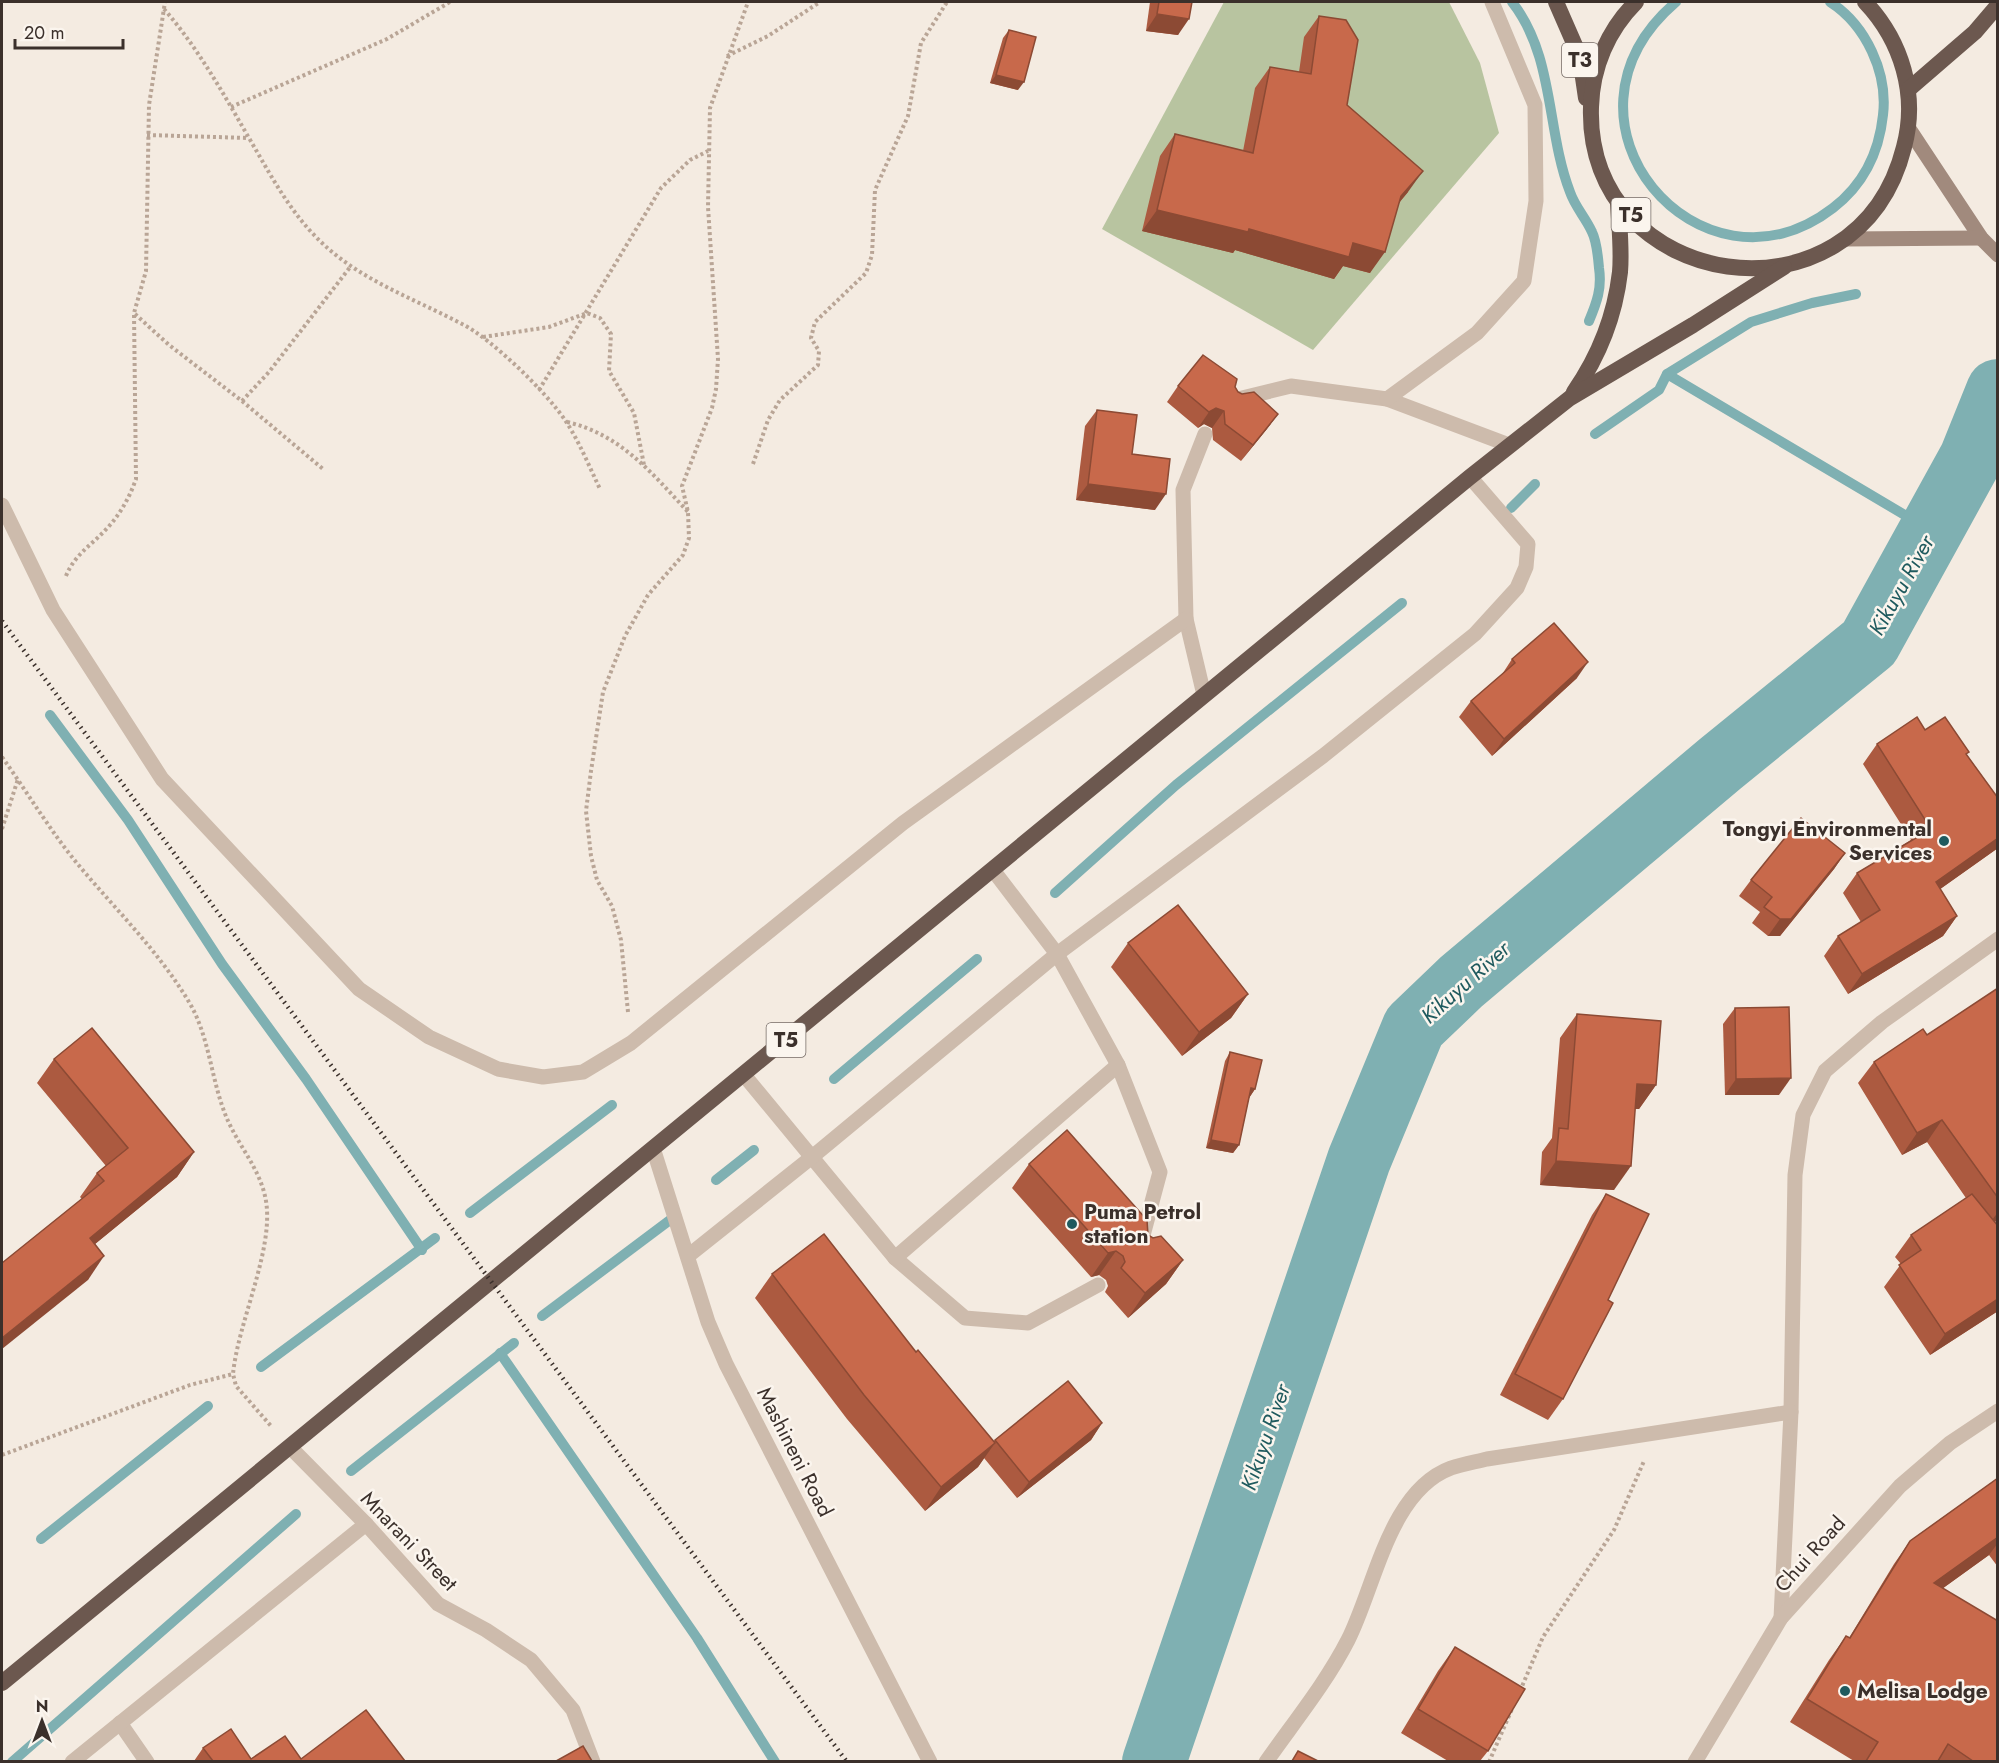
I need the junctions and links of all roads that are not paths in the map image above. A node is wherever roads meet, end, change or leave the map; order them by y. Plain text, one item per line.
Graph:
1 (1492, 2) edge
2 (1556, 2) edge
3 (1636, 2) edge
4 (1864, 2) edge
5 (1998, 5) edge
6 (1909, 89) junction
7 (1590, 123) junction
8 (1909, 129) junction
9 (1618, 202) junction
10 (1981, 238) junction
11 (1846, 239) junction
12 (1998, 255) edge
13 (1784, 267) junction
14 (1570, 398) junction
15 (1387, 399) junction
16 (1233, 401) edge
17 (1205, 434) dead end
18 (1509, 446) junction
19 (1470, 477) junction
20 (2, 506) edge
21 (1186, 620) junction
22 (1204, 695) junction
23 (993, 870) junction
24 (1998, 939) edge
25 (1057, 954) junction
26 (1118, 1065) junction
27 (744, 1075) junction
28 (654, 1148) junction
29 (812, 1157) junction
30 (1138, 1253) edge
31 (688, 1256) junction
32 (895, 1258) junction
33 (1098, 1285) dead end
34 (1998, 1411) edge
35 (1791, 1412) junction
36 (290, 1447) junction
37 (366, 1524) junction
38 (1781, 1618) junction
39 (2, 1683) edge
40 (120, 1723) junction
41 (72, 1761) edge
42 (147, 1761) edge
43 (593, 1761) edge
44 (930, 1761) edge
45 (1266, 1761) edge
46 (1695, 1761) edge

1 - 15 street
2 - 7 highway, T3
3 - 7 highway, T5
4 - 6 highway, T5
5 - 6 highway
6 - 8 highway, T5
7 - 9 highway, T5
8 - 10 main road
8 - 11 highway, T5
9 - 13 highway, T5
9 - 14 highway, T5
10 - 11 main road
10 - 12 main road
11 - 13 highway, T5
13 - 14 highway, T5
14 - 18 highway, T5
15 - 16 street
15 - 18 street
17 - 21 street
18 - 19 highway, T5
19 - 22 highway, T5
19 - 25 street
20 - 21 street
21 - 22 street
22 - 23 highway, T5
23 - 25 street
23 - 27 highway, T5
24 - 35 street
25 - 26 street
25 - 29 street
26 - 30 street
26 - 32 street
27 - 28 highway, T5
27 - 29 street
28 - 31 street, Mashineni Road
28 - 36 highway, T5
29 - 31 street
29 - 32 street
31 - 44 street, Mashineni Road
32 - 33 street
34 - 38 street, Chui Road
35 - 38 street
35 - 45 street
36 - 37 street, Mnarani Street
36 - 39 highway, T5
37 - 40 street
37 - 43 street, Mnarani Street
38 - 46 street, Chui Road
40 - 41 street
40 - 42 street

